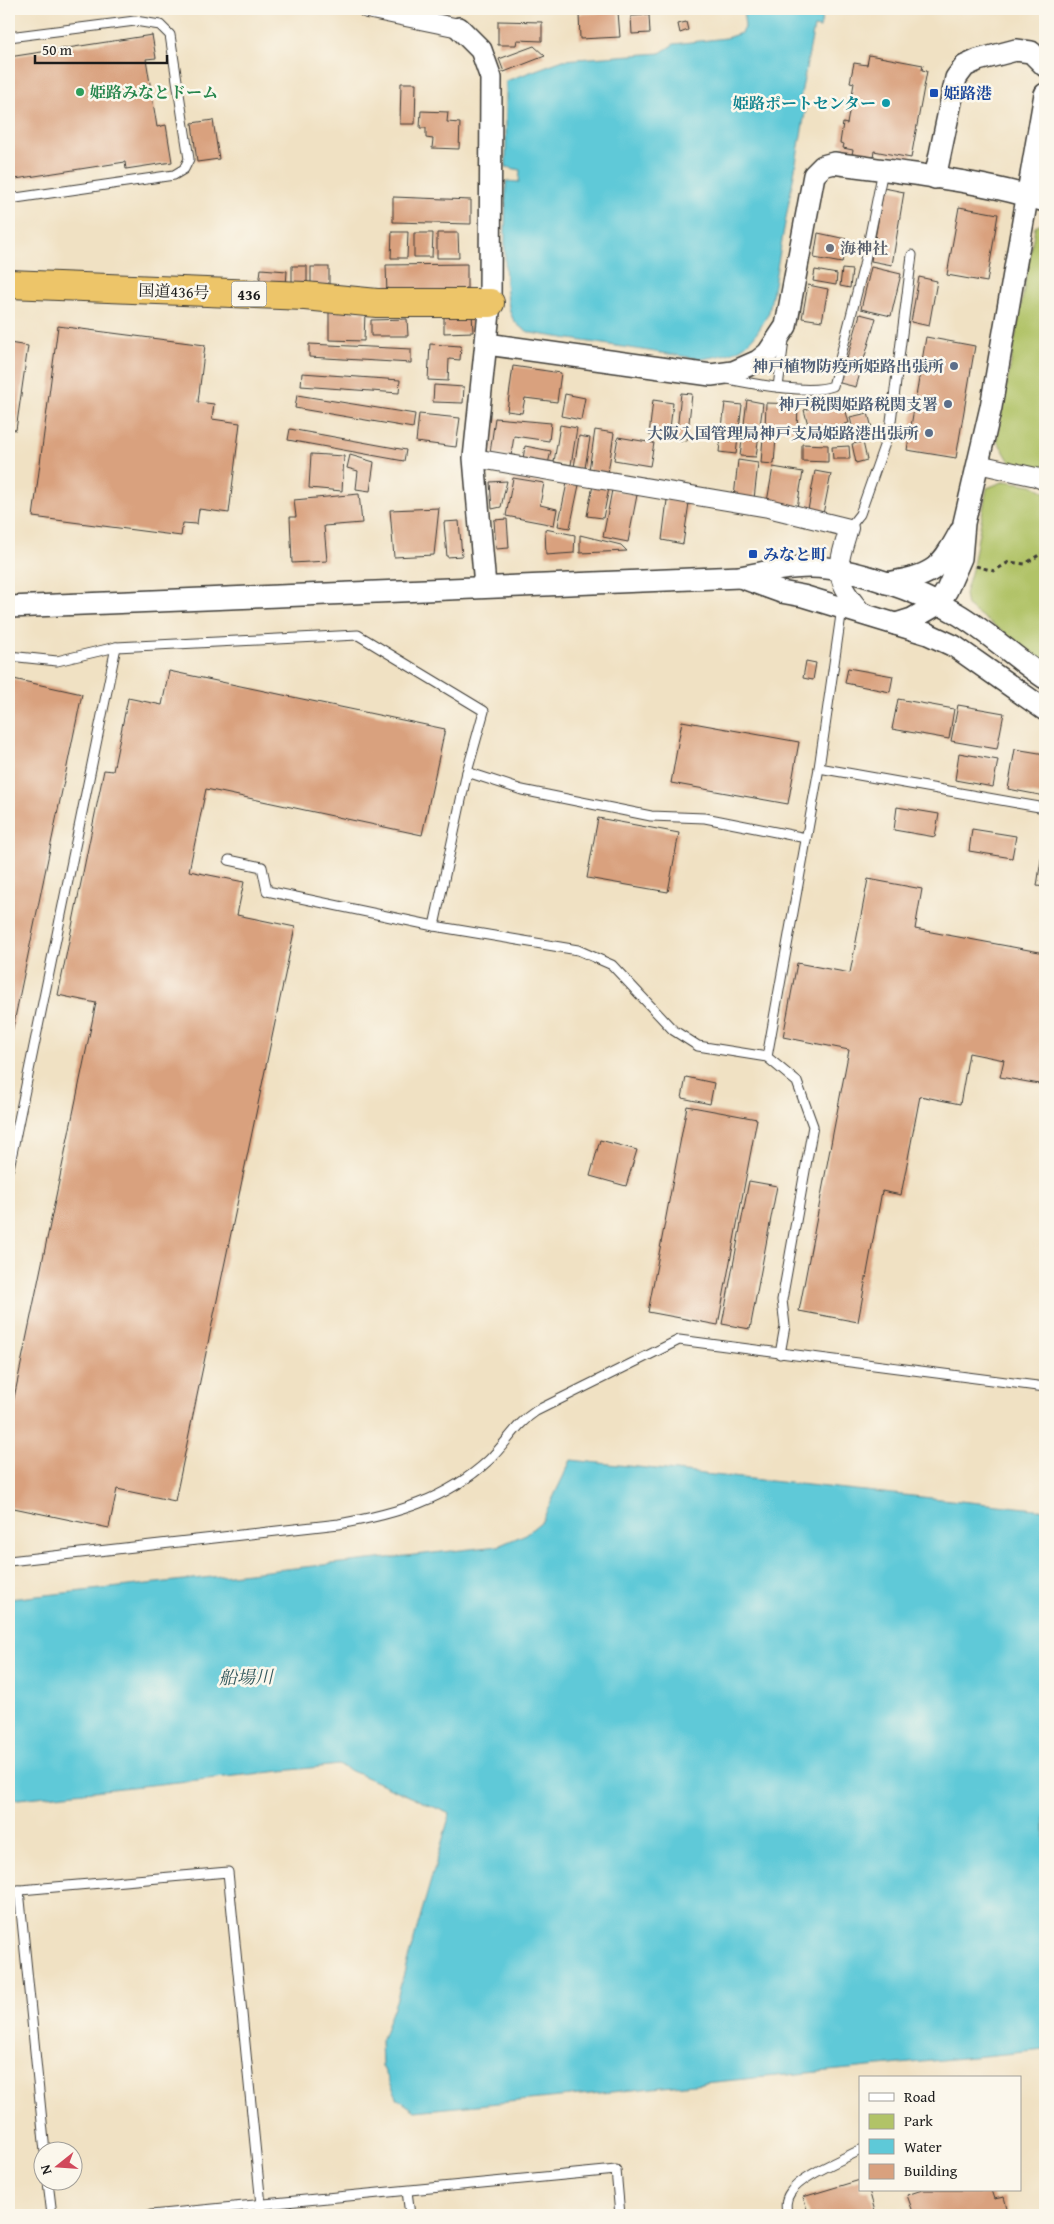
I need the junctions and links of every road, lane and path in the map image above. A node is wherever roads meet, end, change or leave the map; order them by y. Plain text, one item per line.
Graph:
1 (367, 9) edge
2 (459, 28) joint
3 (9, 37) edge
4 (1045, 66) edge
5 (1045, 94) edge
6 (883, 170) junction
7 (935, 178) junction
8 (1036, 198) edge
9 (9, 200) edge
10 (912, 255) dead end
11 (9, 284) edge
12 (490, 303) junction
13 (786, 326) junction
14 (487, 344) junction
15 (711, 375) junction
16 (778, 387) junction
17 (474, 458) junction
18 (978, 464) junction
19 (1045, 481) edge
20 (964, 523) junction
21 (850, 528) junction
22 (1045, 550) edge
23 (939, 566) junction
24 (973, 566) dead end
25 (838, 569) junction
26 (740, 577) junction
27 (886, 583) junction
28 (485, 586) junction
29 (938, 604) junction
30 (9, 607) edge
31 (842, 608) junction
32 (864, 614) junction
33 (896, 624) junction
34 (954, 646) junction
35 (116, 647) junction
36 (9, 656) edge
37 (1045, 678) edge
38 (1045, 710) edge
39 (819, 768) junction
40 (468, 772) junction
41 (1045, 808) edge
42 (806, 838) junction
43 (229, 860) dead end
44 (434, 926) junction
45 (767, 1056) junction
46 (9, 1168) edge
47 (780, 1354) junction
48 (1045, 1387) edge
49 (9, 1561) edge
50 (19, 1890) junction
51 (9, 1891) edge
52 (45, 2142) edge
53 (859, 2151) edge
54 (407, 2191) junction
55 (49, 2192) edge
56 (261, 2205) junction
57 (52, 2215) edge
58 (151, 2215) edge
59 (262, 2215) edge
60 (410, 2215) edge
61 (620, 2215) edge
62 (787, 2215) edge

1 - 2 street
2 - 12 street
3 - 9 lane
4 - 7 street
5 - 8 street
6 - 7 street
6 - 13 street
6 - 16 lane
7 - 8 street
8 - 18 street
10 - 21 lane
11 - 12 highway, 国道436号 / 436
12 - 14 street
13 - 15 street
13 - 16 lane
14 - 15 street
14 - 17 street
15 - 16 lane
17 - 21 street
17 - 28 street
18 - 19 street
18 - 20 street
20 - 23 street
20 - 29 street
21 - 25 street
22 - 24 path
23 - 27 street
23 - 29 street
25 - 26 street
25 - 27 street
25 - 32 street
26 - 28 street
26 - 31 street
27 - 29 street
28 - 30 street
29 - 33 street
29 - 34 street
29 - 37 street
31 - 32 street
31 - 39 lane
32 - 33 street
33 - 34 street
34 - 38 street
35 - 36 lane
35 - 40 lane
35 - 46 lane
39 - 41 lane
39 - 42 lane
40 - 42 lane
40 - 44 lane
42 - 45 lane
43 - 44 lane
44 - 45 lane
45 - 47 lane
47 - 48 lane
47 - 49 lane
50 - 51 lane
50 - 52 lane
50 - 56 lane
53 - 62 lane
54 - 56 lane
54 - 60 lane
54 - 61 lane
55 - 57 lane
56 - 58 lane
56 - 59 lane

